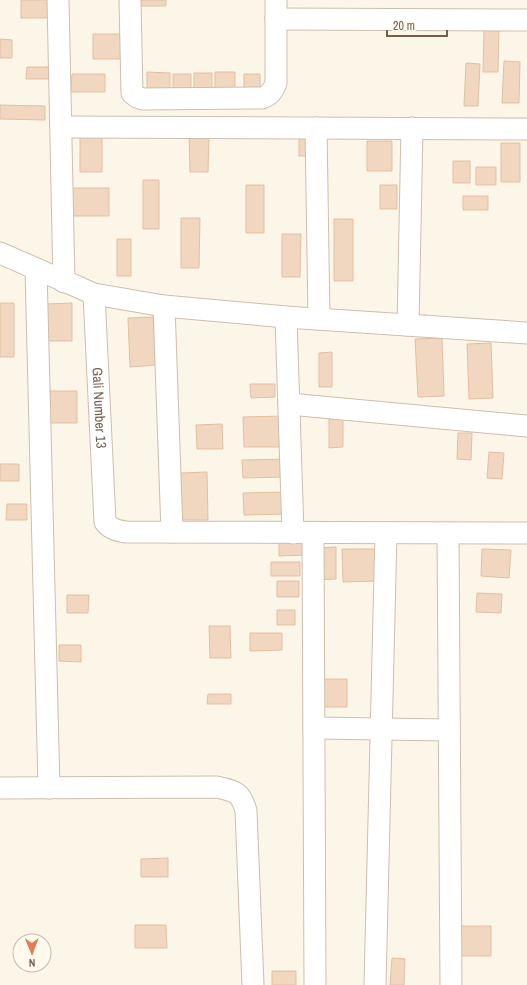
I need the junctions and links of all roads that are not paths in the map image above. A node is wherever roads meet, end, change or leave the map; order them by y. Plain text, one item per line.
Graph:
1 (58, 0) edge
2 (130, 0) edge
3 (276, 9) edge
4 (527, 20) edge
5 (62, 127) junction
6 (316, 128) junction
7 (412, 128) junction
8 (527, 129) edge
9 (0, 253) edge
10 (36, 269) junction
11 (64, 282) junction
12 (94, 294) junction
13 (164, 306) junction
14 (286, 317) junction
15 (319, 319) junction
16 (408, 325) junction
17 (527, 333) edge
18 (289, 404) junction
19 (527, 426) edge
20 (172, 532) junction
21 (292, 533) junction
22 (313, 533) junction
23 (386, 533) junction
24 (448, 533) junction
25 (527, 533) edge
26 (314, 728) junction
27 (381, 729) junction
28 (450, 730) junction
29 (0, 788) edge
30 (49, 788) junction
31 (253, 985) edge
32 (315, 985) edge
33 (375, 985) edge
34 (451, 985) edge

1 - 5 street
2 - 3 street
3 - 4 street
5 - 6 street
5 - 11 street
6 - 7 street
6 - 15 street
7 - 8 street
7 - 16 street
9 - 10 street
10 - 11 street
10 - 30 street
11 - 12 street
12 - 13 street
12 - 20 street, Gali Number 13
13 - 14 street
13 - 20 street
14 - 15 street
14 - 18 street
15 - 16 street
16 - 17 street
18 - 19 street
18 - 21 street
20 - 21 street
21 - 22 street
22 - 23 street
22 - 26 street
23 - 24 street
23 - 27 street
24 - 25 street
24 - 28 street
26 - 27 street
26 - 32 street
27 - 28 street
27 - 33 street
28 - 34 street
29 - 30 street
30 - 31 street

